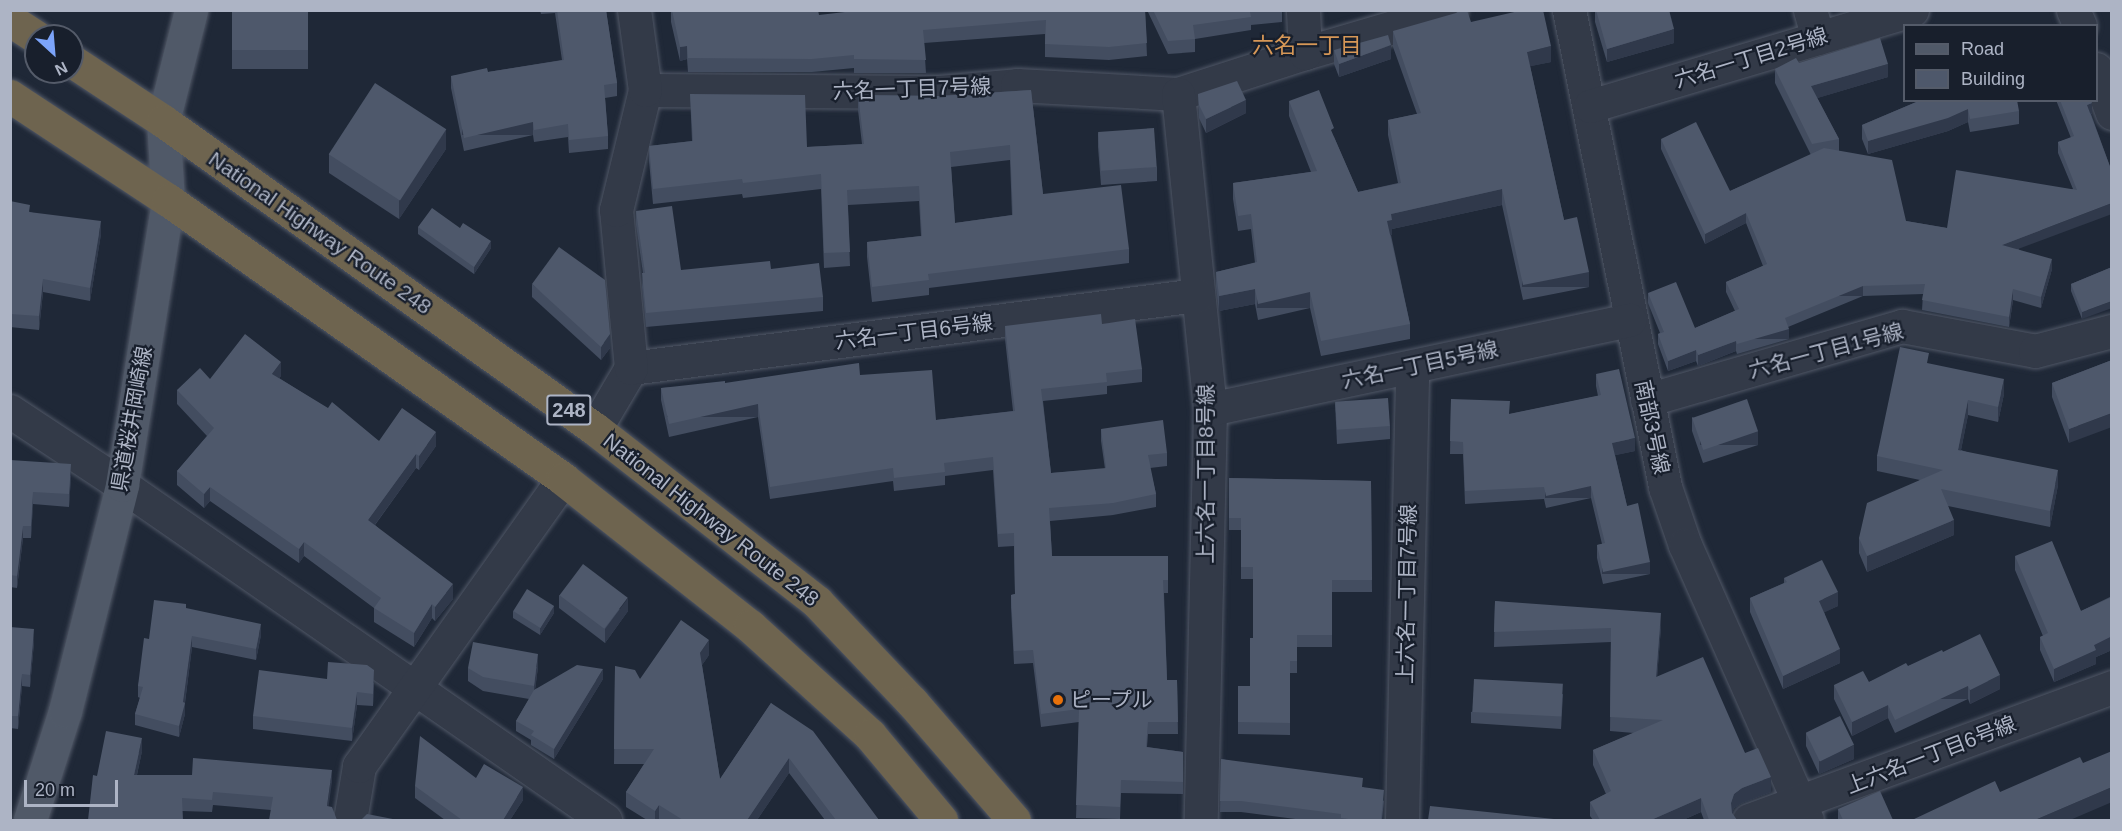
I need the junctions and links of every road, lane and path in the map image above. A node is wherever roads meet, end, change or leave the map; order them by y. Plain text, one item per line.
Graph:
1 (191, 10) edge
2 (634, 10) edge
3 (1303, 10) edge
4 (1452, 10) edge
5 (1569, 10) edge
6 (1912, 10) edge
7 (2073, 10) edge
8 (10, 20) edge
9 (1814, 24) edge
10 (2079, 24) edge
11 (24, 29) edge
12 (1305, 53) junction
13 (84, 69) edge
14 (2098, 72) edge
15 (645, 90) junction
16 (1178, 94) junction
17 (10, 96) edge
18 (1590, 106) junction
19 (2112, 112) edge
20 (163, 121) junction
21 (168, 200) junction
22 (1197, 296) junction
23 (1630, 320) junction
24 (2112, 331) edge
25 (1412, 367) junction
26 (632, 368) junction
27 (1647, 400) junction
28 (1210, 409) junction
29 (10, 411) edge
30 (595, 429) junction
31 (563, 479) junction
32 (122, 484) junction
33 (2112, 687) edge
34 (414, 688) junction
35 (1804, 812) edge
36 (30, 820) edge
37 (350, 820) edge
38 (605, 820) edge
39 (941, 820) edge
40 (1014, 820) edge
41 (1201, 820) edge
42 (1402, 820) edge
43 (1749, 820) edge

1 - 20 main road, 県道桜井岡崎線
2 - 15 street
3 - 12 street
4 - 12 street
5 - 18 street, 南部3号線
6 - 9 street, 六名一丁目2号線
7 - 10 street
8 - 11 highway
9 - 18 street, 六名一丁目2号線
12 - 16 street
13 - 20 highway, National Highway Route 248 / 248
14 - 19 street
15 - 16 street, 六名一丁目7号線
15 - 26 street
16 - 22 street, 上六名一丁目8号線
17 - 21 highway
18 - 23 street, 南部3号線
20 - 21 main road, 県道桜井岡崎線
20 - 30 highway, National Highway Route 248 / 248
21 - 31 highway
21 - 32 main road, 県道桜井岡崎線
22 - 26 street, 六名一丁目6号線
22 - 28 street, 上六名一丁目8号線
23 - 25 street, 六名一丁目5号線
23 - 27 street, 南部3号線
24 - 27 street, 六名一丁目1号線
25 - 28 street, 六名一丁目5号線
25 - 42 street, 上六名一丁目7号線
26 - 30 street
27 - 35 street, 南部3号線
28 - 41 street, 上六名一丁目8号線
29 - 32 street
30 - 40 highway, National Highway Route 248 / 248
31 - 34 street
31 - 39 highway
32 - 34 street
32 - 36 main road, 県道桜井岡崎線
33 - 35 street, 上六名一丁目6号線
34 - 37 street
34 - 38 street
35 - 43 street, 上六名一丁目6号線

